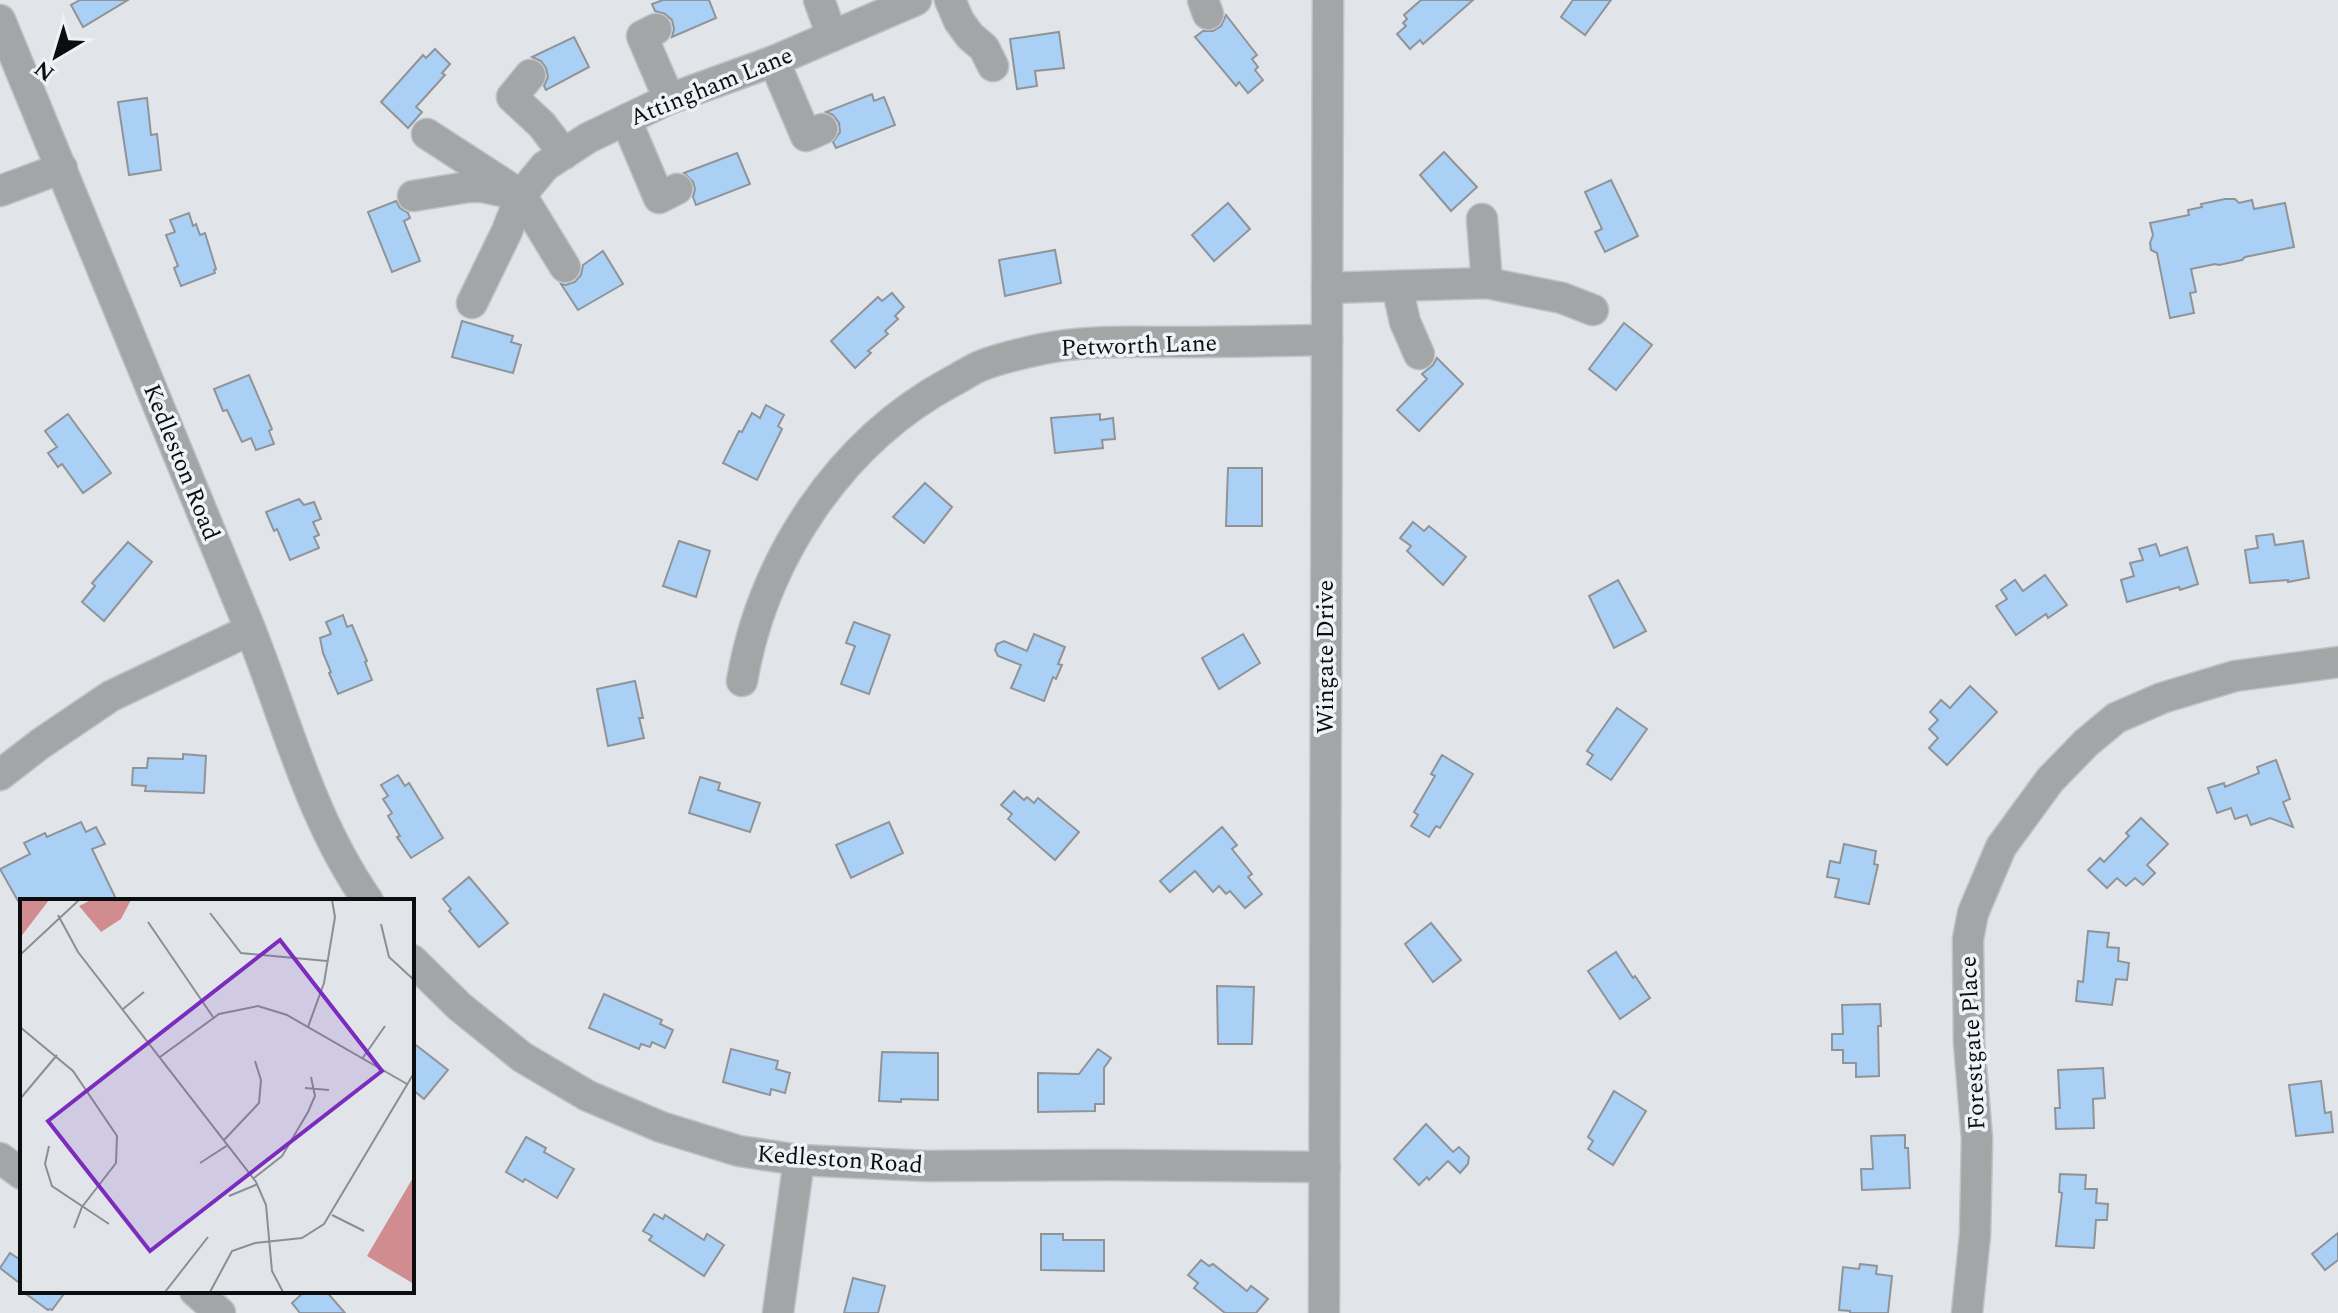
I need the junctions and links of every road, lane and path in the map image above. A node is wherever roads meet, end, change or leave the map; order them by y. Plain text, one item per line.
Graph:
1 (819, 0) edge
2 (916, 0) edge
3 (950, 0) edge
4 (1328, 0) edge
5 (0, 20) edge
6 (656, 29) dead end
7 (832, 36) junction
8 (774, 61) junction
9 (993, 66) dead end
10 (530, 75) dead end
11 (669, 99) junction
12 (626, 120) junction
13 (822, 129) dead end
14 (427, 134) dead end
15 (564, 154) junction
16 (62, 168) junction
17 (677, 189) dead end
18 (0, 191) edge
19 (521, 195) junction
20 (413, 196) dead end
21 (1482, 219) dead end
22 (565, 267) dead end
23 (1487, 283) junction
24 (1397, 286) junction
25 (1327, 288) junction
26 (472, 303) dead end
27 (1593, 310) dead end
28 (1327, 340) junction
29 (1419, 354) dead end
30 (250, 630) junction
31 (2338, 662) edge
32 (742, 681) dead end
33 (0, 775) edge
34 (367, 899) edge
35 (414, 962) edge
36 (0, 1158) edge
37 (799, 1160) junction
38 (1325, 1167) junction
39 (20, 1173) edge
40 (197, 1293) edge
41 (220, 1313) edge
42 (778, 1313) edge
43 (1324, 1313) edge
44 (1967, 1313) edge

1 - 7 street
2 - 7 street, Attingham Lane
3 - 9 street
4 - 25 street, Wingate Drive
5 - 16 street, Kedleston Road
6 - 11 street
7 - 8 street, Attingham Lane
8 - 11 street, Attingham Lane
8 - 13 street
10 - 15 street
11 - 12 street, Attingham Lane
12 - 15 street, Attingham Lane
12 - 17 street
14 - 19 street
15 - 19 street, Attingham Lane
16 - 18 street
16 - 30 street, Kedleston Road
19 - 20 street
19 - 22 street
19 - 26 street, Attingham Lane
21 - 23 street
23 - 24 street
23 - 27 street
24 - 25 street
24 - 29 street
25 - 28 street, Wingate Drive
28 - 32 street, Petworth Lane
28 - 38 street, Wingate Drive
30 - 33 street
30 - 34 street, Kedleston Road
31 - 44 street, Forestgate Place
35 - 37 street, Kedleston Road
36 - 39 street
37 - 38 street, Kedleston Road
37 - 42 street
38 - 43 street, Wingate Drive
40 - 41 street

